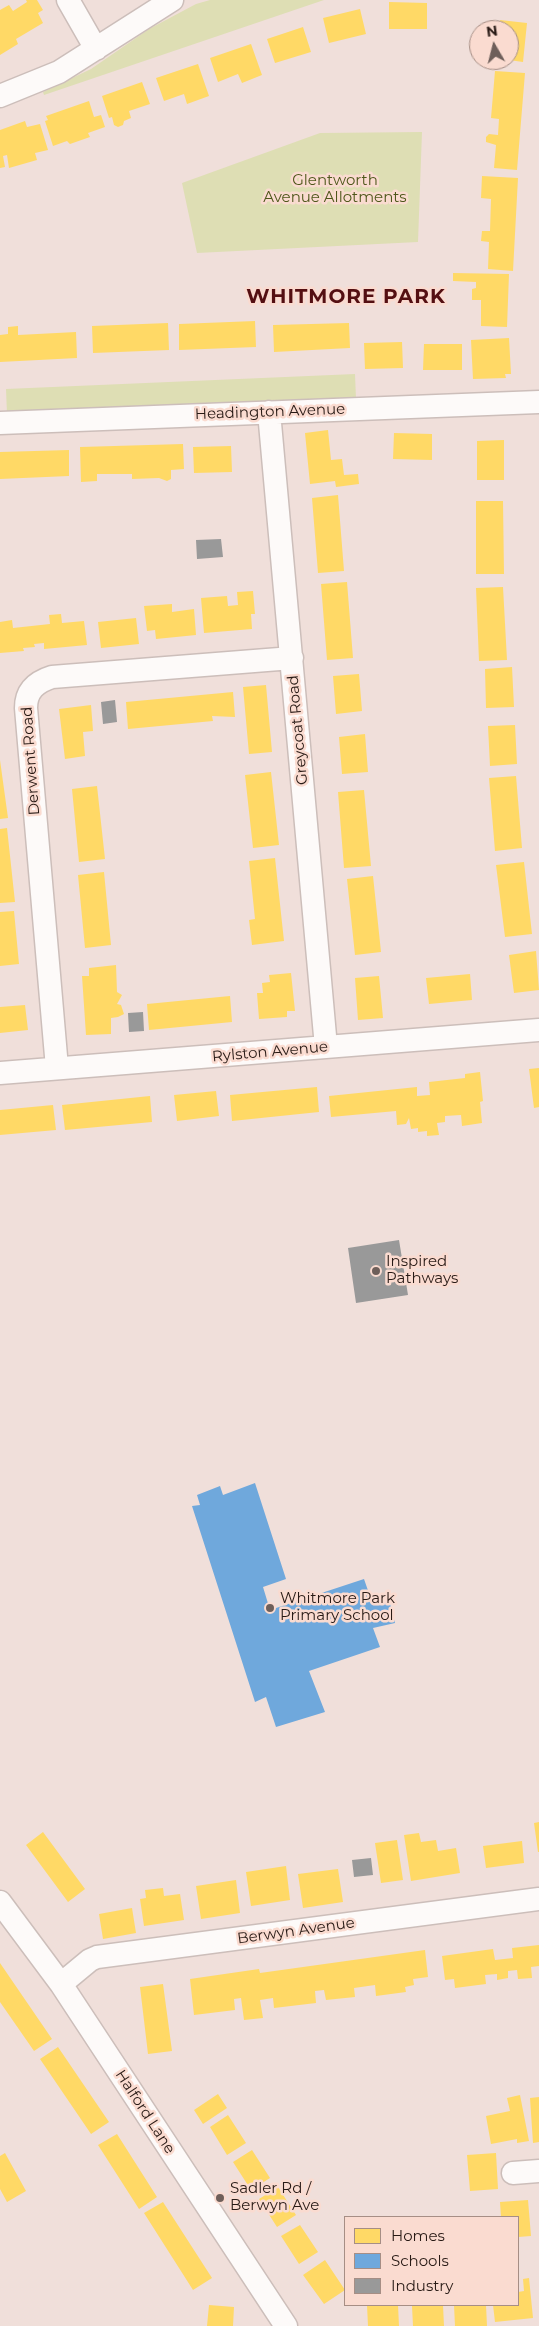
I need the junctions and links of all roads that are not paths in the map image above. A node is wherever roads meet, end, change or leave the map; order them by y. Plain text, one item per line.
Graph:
1 (68, 0) edge
2 (172, 0) edge
3 (96, 49) junction
4 (0, 96) edge
5 (539, 402) edge
6 (269, 412) junction
7 (0, 423) edge
8 (292, 658) junction
9 (539, 1030) edge
10 (326, 1047) junction
11 (57, 1068) junction
12 (0, 1073) edge
13 (539, 1899) edge
14 (0, 1902) edge
15 (61, 1984) junction
16 (539, 2171) edge
17 (513, 2173) dead end
18 (286, 2326) edge

1 - 3 street
2 - 3 street
3 - 4 street
5 - 6 street, Headington Avenue
6 - 7 street, Headington Avenue
6 - 8 street, Greycoat Road
8 - 10 street, Greycoat Road
8 - 11 street, Derwent Road
9 - 10 street, Rylston Avenue
10 - 11 street, Rylston Avenue
11 - 12 street, Rylston Avenue
13 - 15 street, Berwyn Avenue
14 - 15 street, Halford Lane
15 - 18 street, Halford Lane
16 - 17 street

